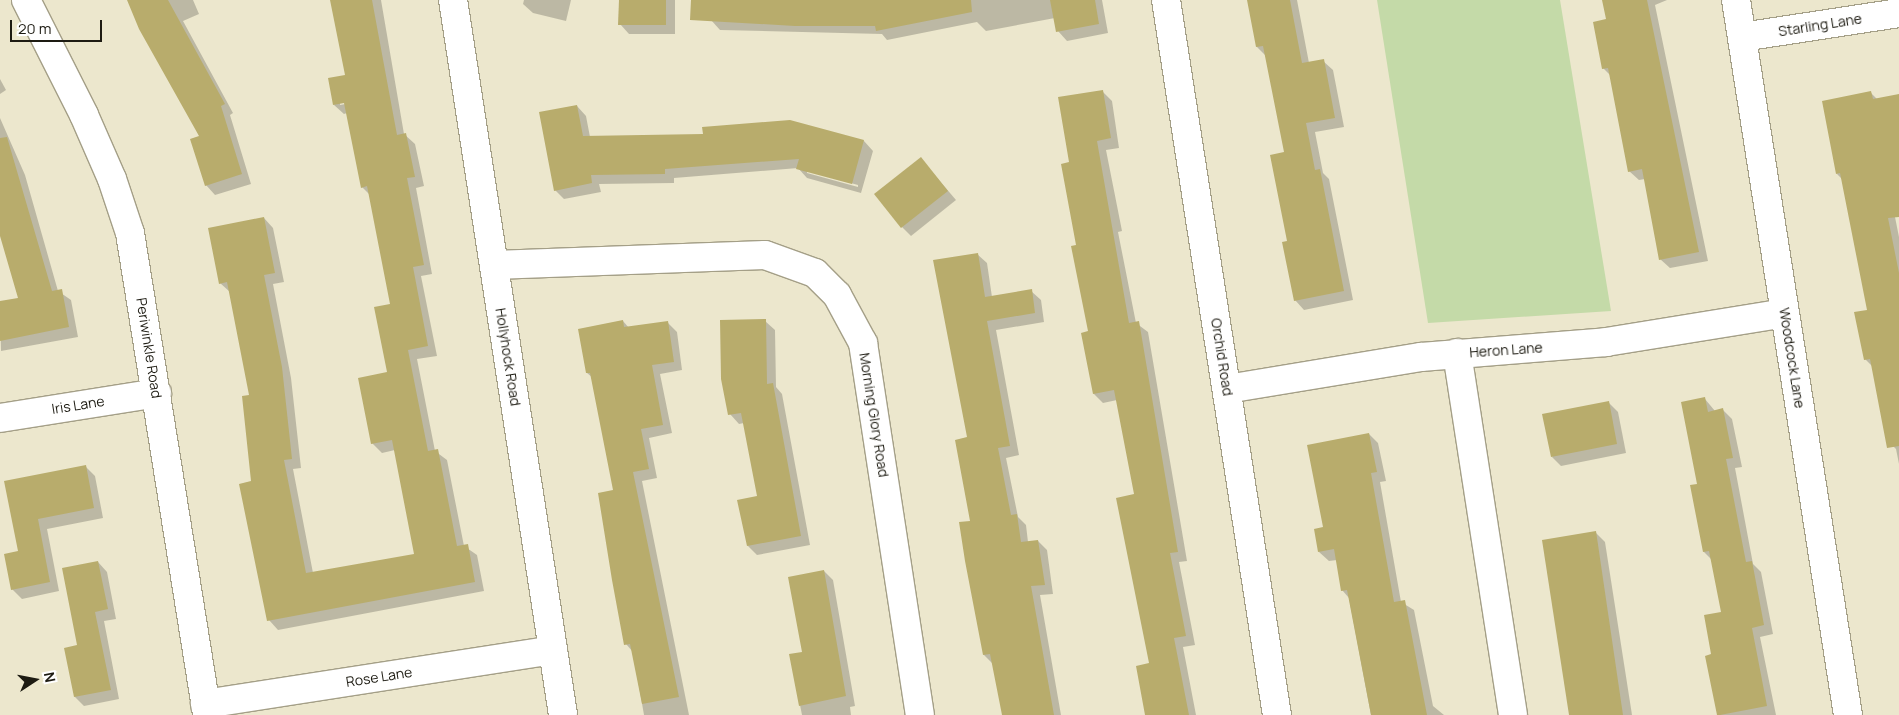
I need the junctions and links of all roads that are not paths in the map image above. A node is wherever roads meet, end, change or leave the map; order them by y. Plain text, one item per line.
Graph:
1 (26, 0) edge
2 (452, 0) edge
3 (1166, 0) edge
4 (1736, 0) edge
5 (1899, 13) edge
6 (1742, 37) junction
7 (494, 265) junction
8 (1785, 313) junction
9 (1457, 354) junction
10 (1227, 389) junction
11 (157, 393) junction
12 (0, 418) edge
13 (553, 650) junction
14 (206, 709) edge
15 (563, 715) edge
16 (920, 715) edge
17 (1277, 715) edge
18 (1513, 715) edge
19 (1848, 715) edge

1 - 11 street, Periwinkle Road
2 - 7 street, Hollyhock Road
3 - 10 street, Orchid Road
4 - 6 street, Woodcock Lane
5 - 6 street, Starling Lane
6 - 8 street, Woodcock Lane
7 - 13 street, Hollyhock Road
7 - 16 street, Morning Glory Road
8 - 9 street, Heron Lane
8 - 19 street, Woodcock Lane
9 - 10 street, Heron Lane
9 - 18 street
10 - 17 street, Orchid Road
11 - 12 street, Iris Lane
11 - 14 street, Periwinkle Road
13 - 14 street, Rose Lane
13 - 15 street, Hollyhock Road

